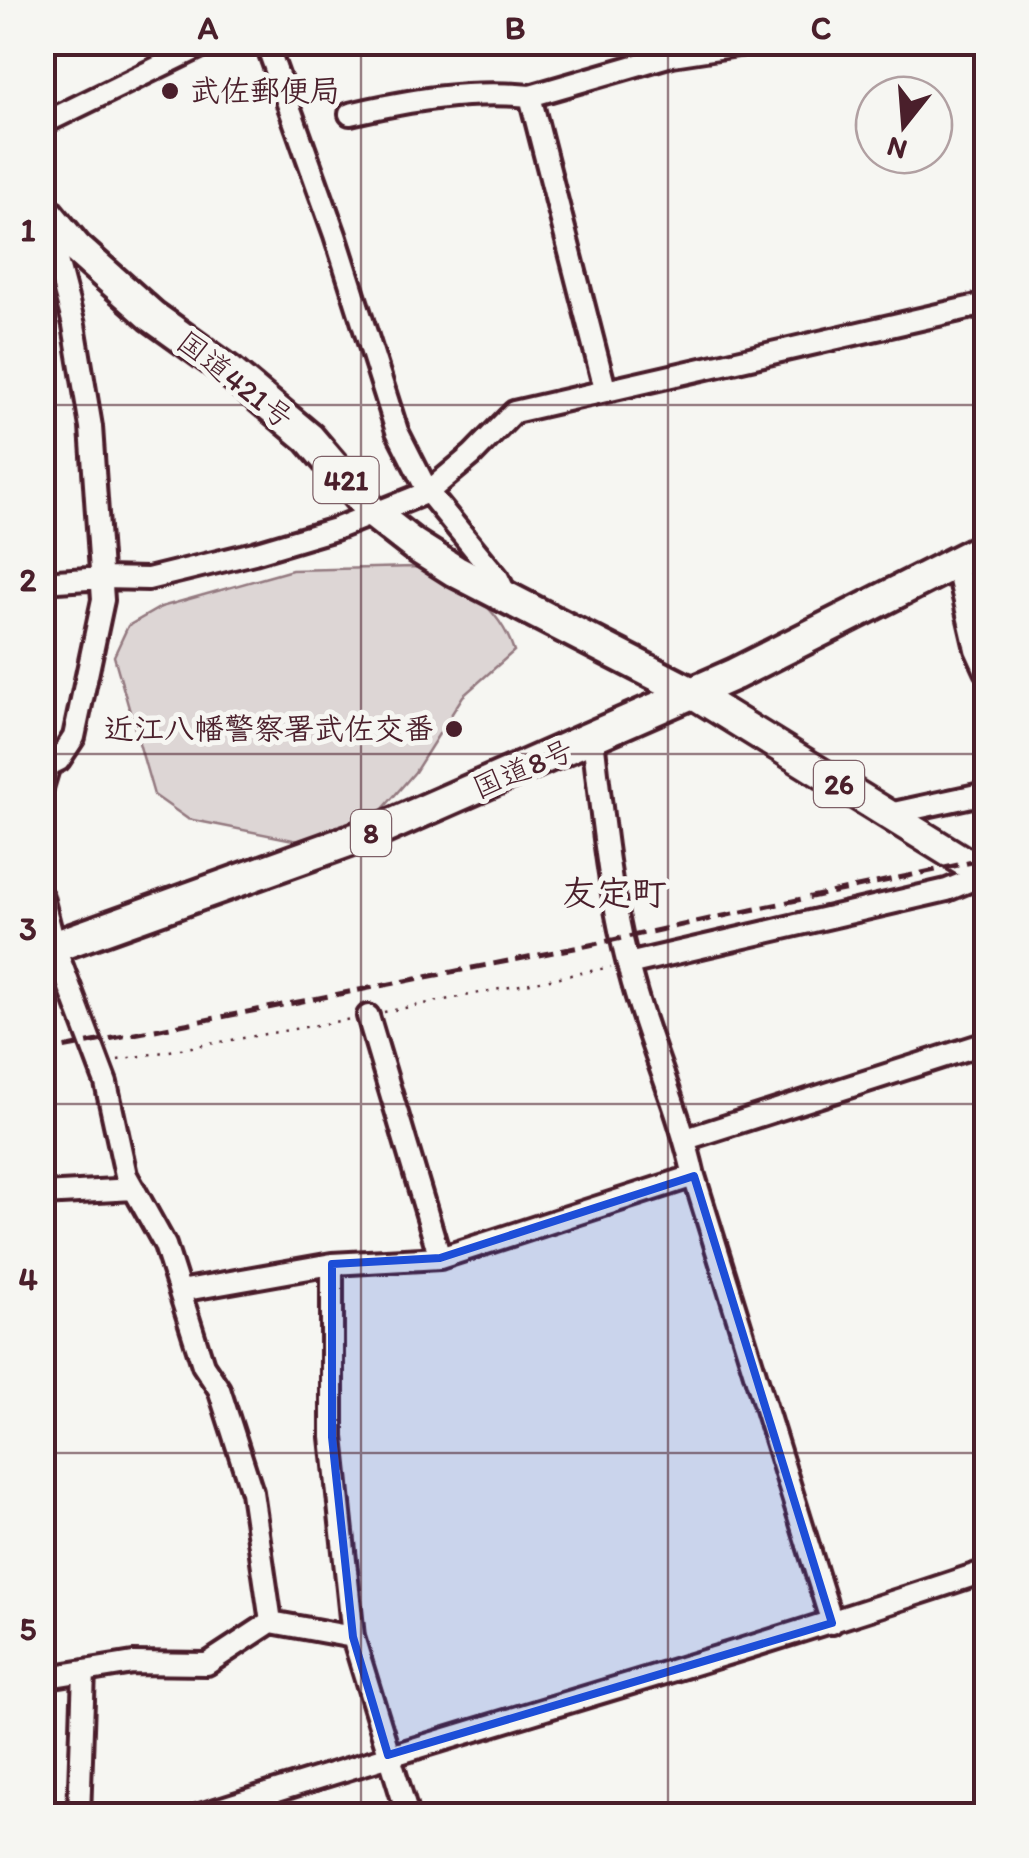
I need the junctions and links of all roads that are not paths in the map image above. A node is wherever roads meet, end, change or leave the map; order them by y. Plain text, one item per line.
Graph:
1 (210, 42) edge
2 (266, 42) edge
3 (758, 42) edge
4 (530, 96) junction
5 (350, 114) dead end
6 (42, 124) edge
7 (42, 207) edge
8 (986, 304) edge
9 (605, 389) junction
10 (428, 492) junction
11 (373, 512) junction
12 (986, 547) edge
13 (956, 563) junction
14 (103, 578) junction
15 (42, 582) edge
16 (508, 599) junction
17 (986, 671) edge
18 (692, 692) junction
19 (593, 738) junction
20 (46, 765) edge
21 (42, 788) edge
22 (986, 794) edge
23 (889, 814) junction
24 (986, 874) edge
25 (42, 897) edge
26 (49, 950) edge
27 (628, 964) junction
28 (368, 1016) dead end
29 (986, 1042) edge
30 (686, 1138) junction
31 (694, 1176) junction
32 (134, 1189) junction
33 (42, 1194) edge
34 (440, 1258) junction
35 (332, 1264) junction
36 (180, 1291) junction
37 (986, 1571) edge
38 (271, 1622) junction
39 (832, 1623) junction
40 (353, 1636) junction
41 (84, 1672) junction
42 (42, 1678) edge
43 (388, 1755) junction
44 (79, 1816) edge
45 (197, 1816) edge
46 (408, 1816) edge

1 - 6 street
2 - 10 street
3 - 4 street
4 - 5 street
4 - 9 street
7 - 11 highway, 国道421号 / 421
7 - 14 street
8 - 9 street
9 - 10 street
10 - 11 street
10 - 16 street
11 - 14 street
11 - 16 highway, 国道421号 / 421
12 - 13 highway, 国道8号 / 8
13 - 17 street
13 - 18 highway, 国道8号 / 8
14 - 15 street
14 - 20 street
16 - 18 highway, 国道421号 / 421
18 - 19 highway, 国道8号 / 8
18 - 23 main road, 26
19 - 26 highway, 国道8号 / 8
19 - 27 street
20 - 21 street
22 - 23 street
23 - 24 main road, 26
24 - 27 street
25 - 26 street
26 - 32 street
27 - 30 street
28 - 34 street
29 - 30 street
30 - 31 street
31 - 34 street
31 - 39 street
32 - 33 street
32 - 36 street
34 - 35 street
35 - 36 street
35 - 40 street
36 - 38 street
37 - 39 street
38 - 40 street
38 - 41 street
39 - 43 street
40 - 43 street
41 - 42 street
41 - 44 street
43 - 45 street
43 - 46 street

